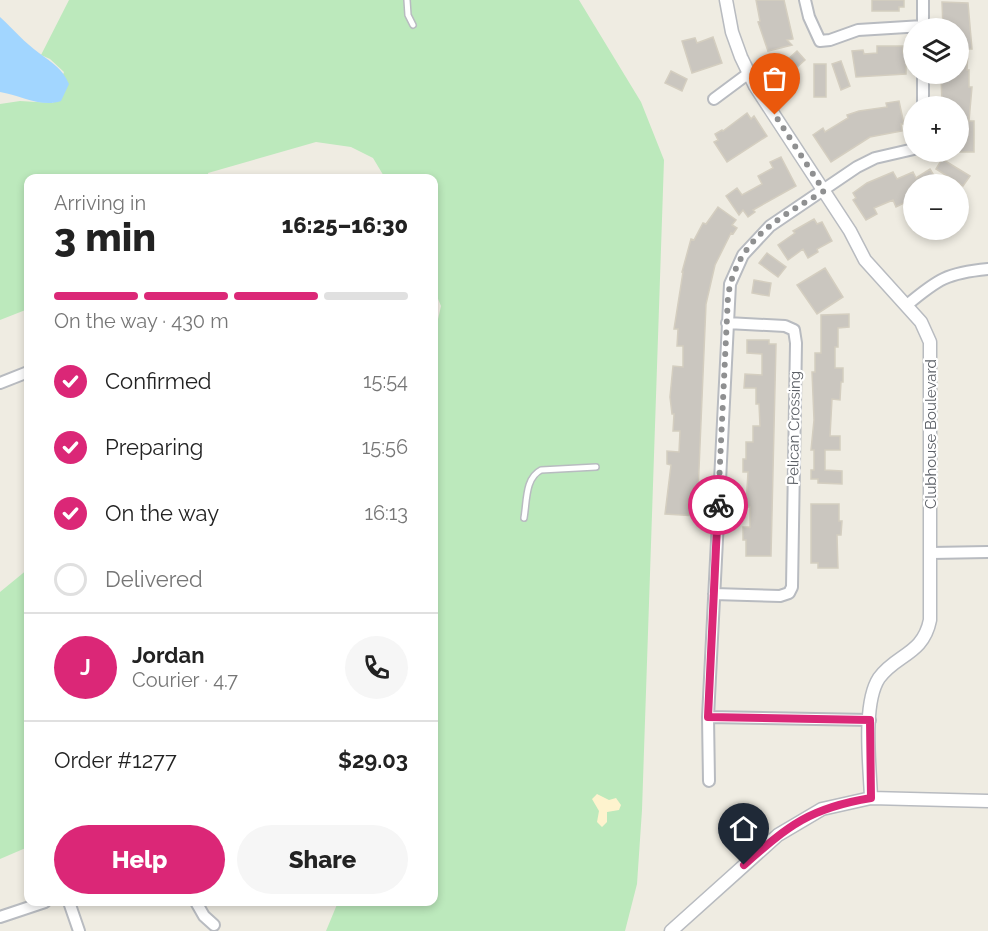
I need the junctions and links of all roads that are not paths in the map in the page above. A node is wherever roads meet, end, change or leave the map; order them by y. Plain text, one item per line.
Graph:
1 (407, 0) edge
2 (726, 0) edge
3 (805, 0) edge
4 (923, 0) edge
5 (923, 18) edge
6 (413, 25) dead end
7 (903, 28) edge
8 (749, 74) junction
9 (714, 99) dead end
10 (903, 152) edge
11 (824, 191) junction
12 (988, 269) edge
13 (907, 305) junction
14 (727, 323) junction
15 (24, 374) edge
16 (0, 383) edge
17 (596, 466) dead end
18 (524, 518) dead end
19 (988, 552) edge
20 (932, 553) junction
21 (714, 594) junction
22 (708, 717) junction
23 (870, 720) junction
24 (709, 781) dead end
25 (871, 798) junction
26 (988, 801) edge
27 (33, 906) edge
28 (70, 906) edge
29 (198, 906) edge
30 (0, 917) edge
31 (214, 925) dead end
32 (79, 931) edge
33 (671, 931) edge

1 - 6 lane
2 - 8 street, Clubhouse Boulevard
3 - 7 street
4 - 5 street
8 - 9 street
8 - 11 street, Clubhouse Boulevard
10 - 11 street
11 - 13 street, Clubhouse Boulevard
11 - 14 street
12 - 13 street
13 - 20 street, Clubhouse Boulevard
14 - 21 street
14 - 21 street, Pelican Crossing
15 - 16 street
17 - 18 lane
19 - 20 street
20 - 23 street, Clubhouse Boulevard
21 - 22 street
22 - 23 street
22 - 24 street
23 - 25 street, Clubhouse Boulevard
25 - 26 street
25 - 33 street
27 - 30 street
28 - 32 street
29 - 31 street

